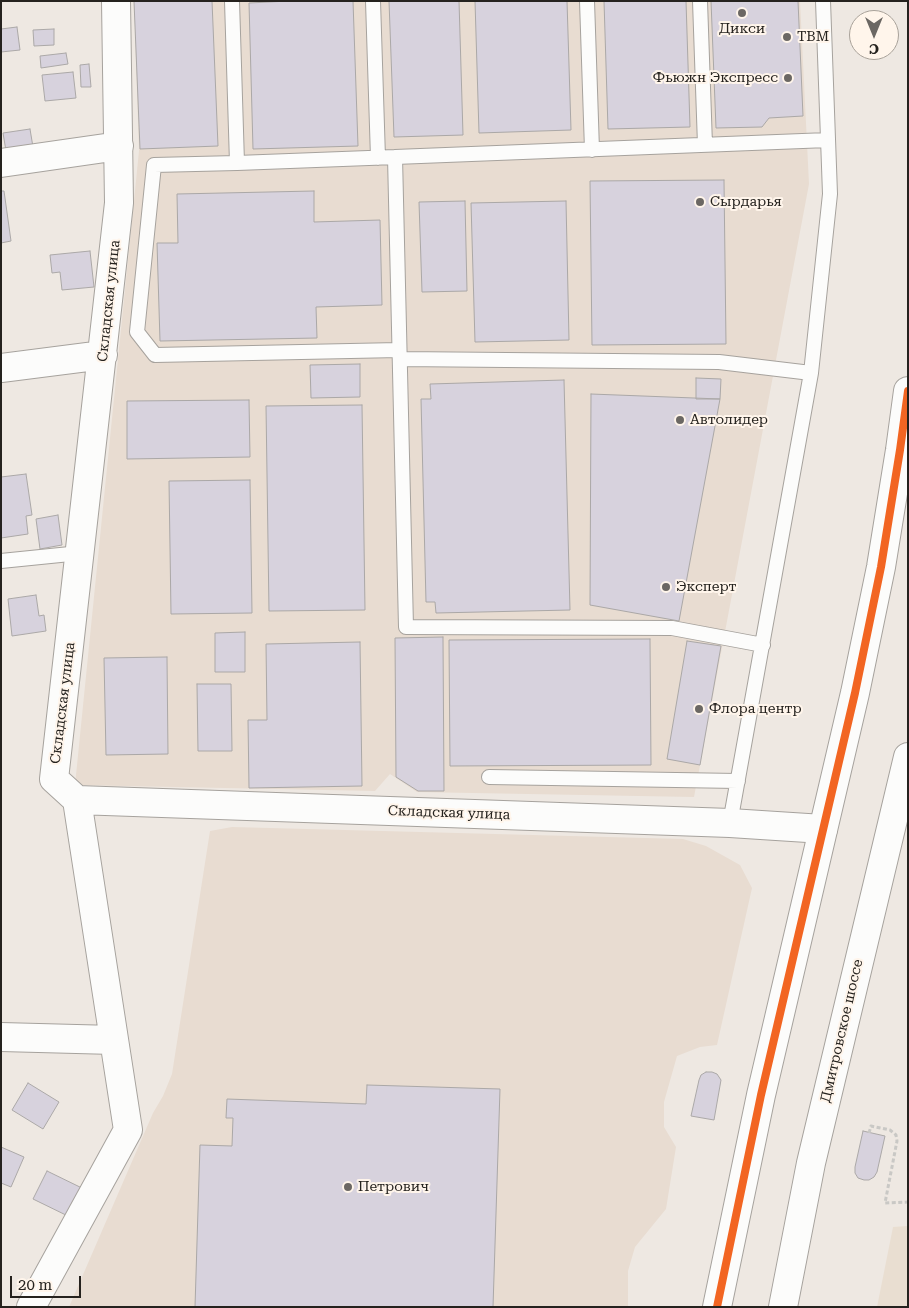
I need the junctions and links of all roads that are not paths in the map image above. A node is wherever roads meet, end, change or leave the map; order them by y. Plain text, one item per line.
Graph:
1 (116, 1) edge
2 (232, 1) edge
3 (373, 1) edge
4 (587, 1) edge
5 (700, 1) edge
6 (823, 1) edge
7 (828, 140) junction
8 (705, 145) junction
9 (119, 146) junction
10 (592, 150) junction
11 (395, 157) junction
12 (378, 158) junction
13 (1, 163) edge
14 (237, 163) junction
15 (399, 354) junction
16 (103, 355) junction
17 (1, 368) edge
18 (811, 373) junction
19 (908, 390) edge
20 (80, 553) junction
21 (1, 561) edge
22 (763, 645) junction
23 (908, 757) edge
24 (489, 777) dead end
25 (738, 781) junction
26 (77, 800) junction
27 (730, 823) junction
28 (824, 828) junction
29 (1, 1037) edge
30 (114, 1040) junction
31 (31, 1307) edge
32 (717, 1307) edge
33 (783, 1307) edge

1 - 9 main road, Складская улица
2 - 14 lane
3 - 12 lane
4 - 10 lane
5 - 8 lane
6 - 7 lane
7 - 8 lane
7 - 18 lane
8 - 10 lane
9 - 13 main road
9 - 16 main road, Складская улица
10 - 11 lane
11 - 12 lane
11 - 15 lane
12 - 14 lane
14 - 15 lane
15 - 18 lane
15 - 22 lane
16 - 17 main road
16 - 20 main road, Складская улица
18 - 22 lane
19 - 28 main road
20 - 21 lane
20 - 26 main road, Складская улица
22 - 25 lane
23 - 33 main road, Дмитровское шоссе
24 - 25 lane
25 - 27 lane
26 - 27 main road, Складская улица
26 - 30 main road
27 - 28 main road, Складская улица
28 - 32 main road
29 - 30 main road
30 - 31 main road

